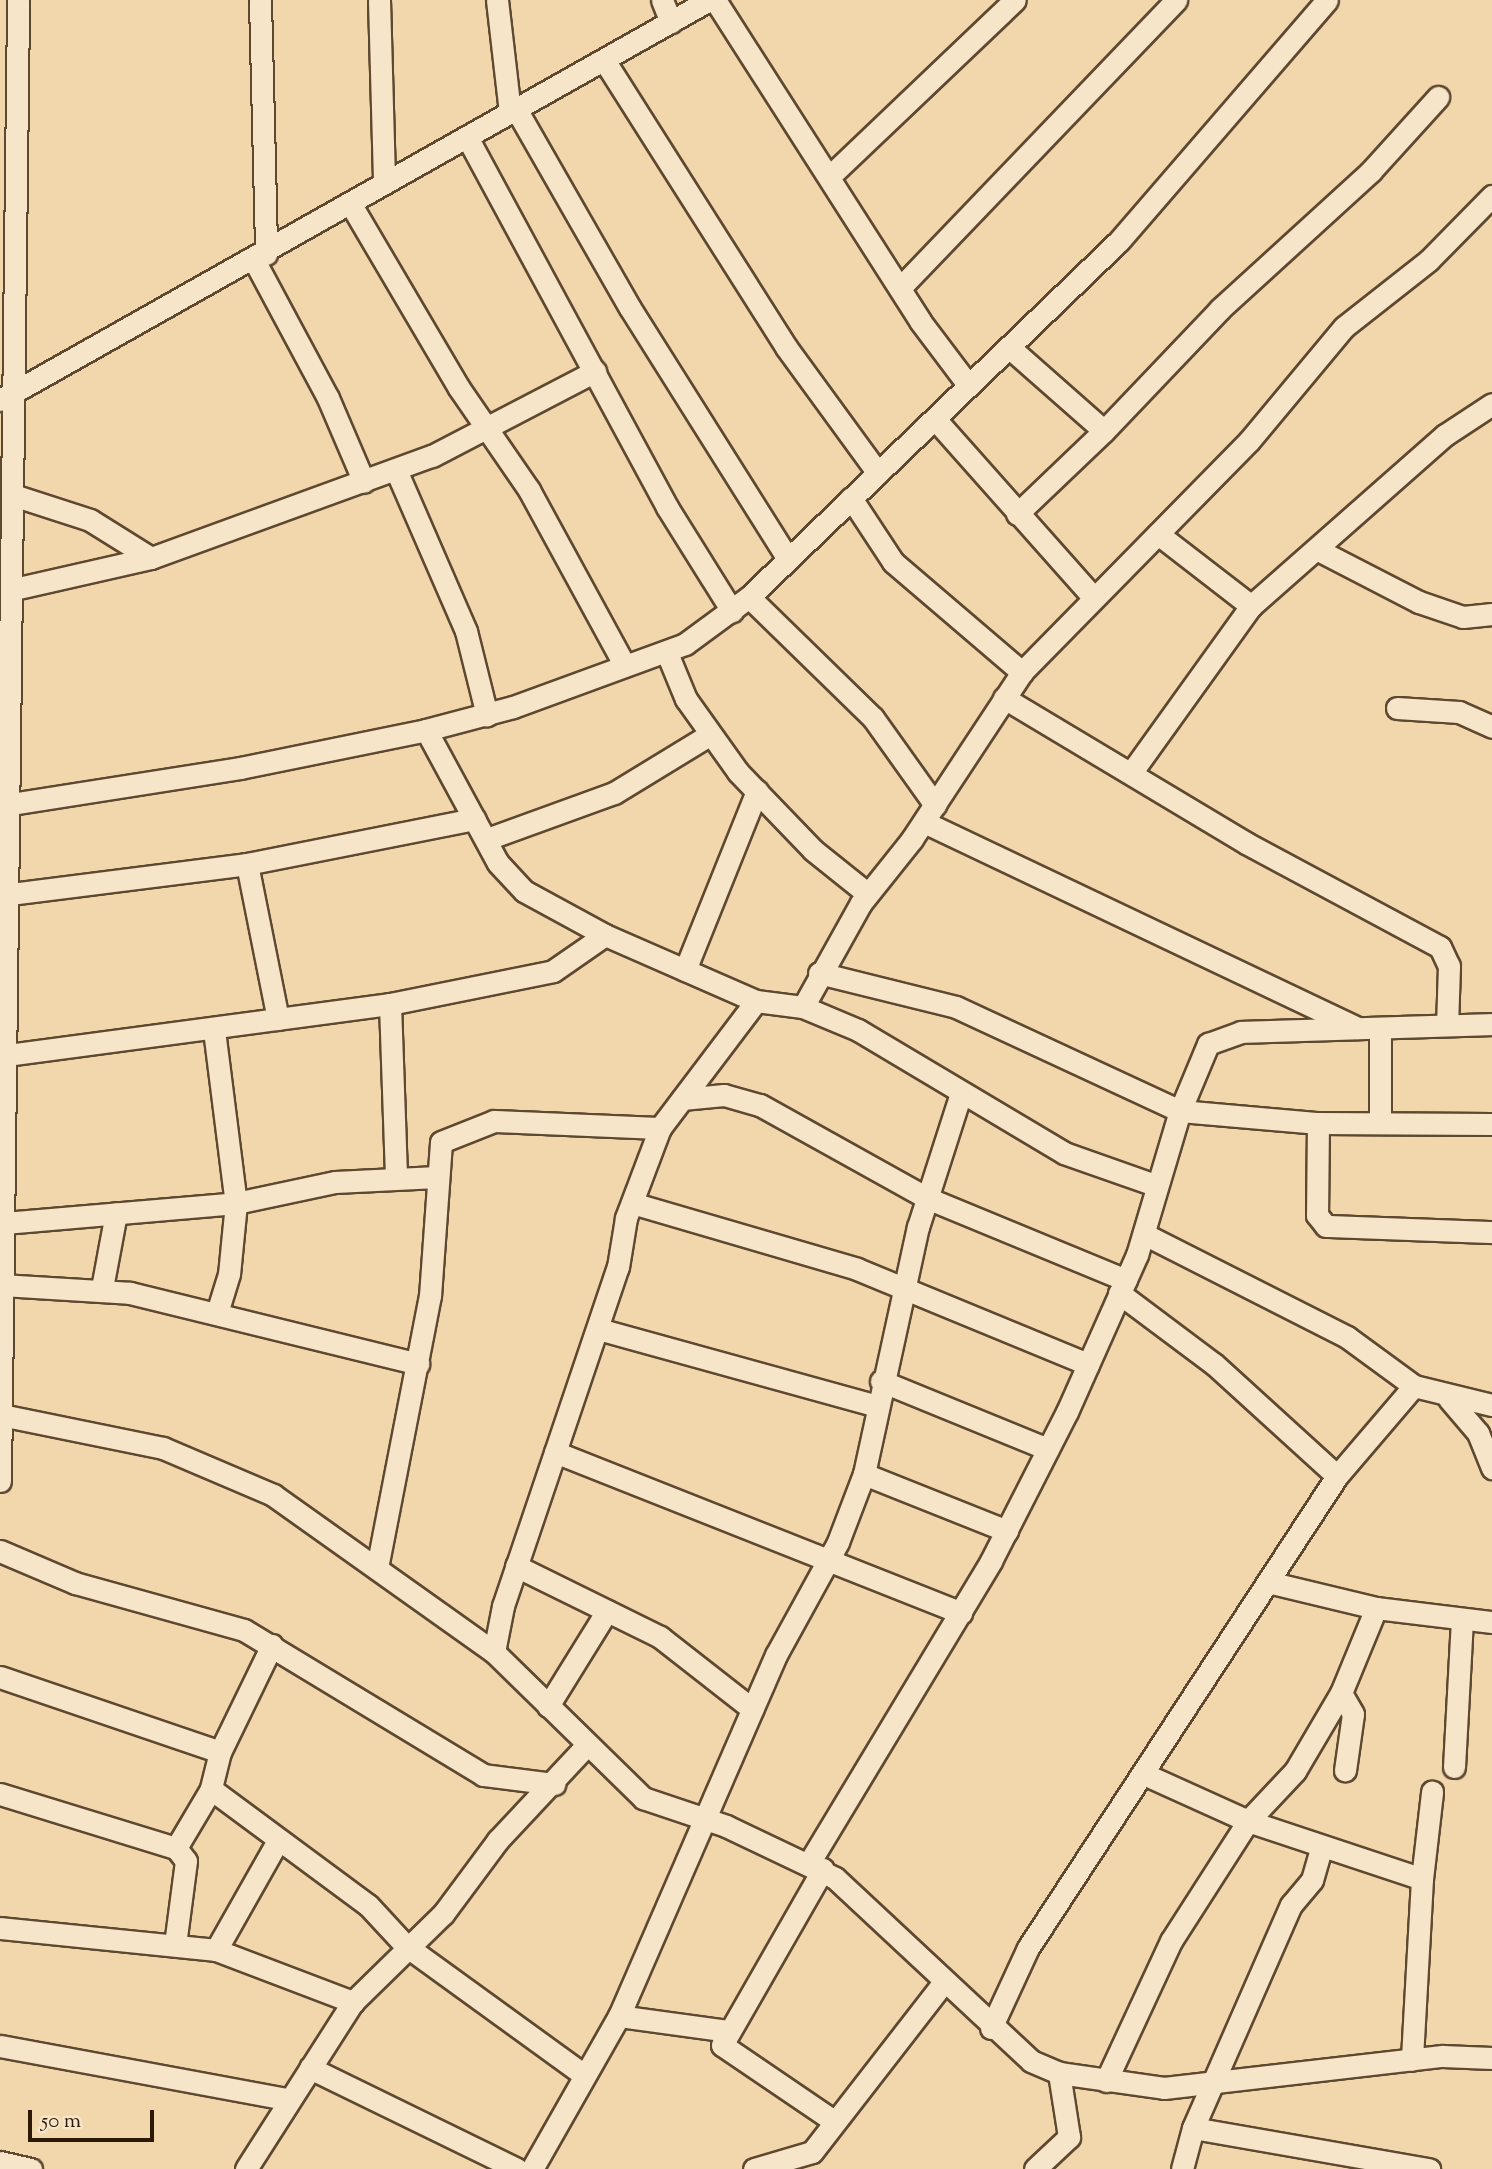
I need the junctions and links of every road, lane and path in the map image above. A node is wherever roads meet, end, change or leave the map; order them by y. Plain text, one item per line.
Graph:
1 (18, 0) edge
2 (260, 0) edge
3 (379, 0) edge
4 (497, 0) edge
5 (662, 0) edge
6 (709, 0) edge
7 (715, 0) edge
8 (1176, 0) edge
9 (1326, 0) edge
10 (1011, 1) edge
11 (671, 22) junction
12 (604, 60) junction
13 (1438, 97) dead end
14 (513, 111) junction
15 (467, 137) junction
16 (830, 176) junction
17 (384, 183) junction
18 (1492, 196) edge
19 (350, 203) junction
20 (260, 257) junction
21 (900, 288) junction
22 (1010, 348) junction
23 (595, 371) junction
24 (969, 386) junction
25 (9, 395) edge
26 (1492, 404) edge
27 (935, 419) junction
28 (489, 431) junction
29 (1104, 431) junction
30 (396, 470) junction
31 (878, 473) junction
32 (364, 482) junction
33 (16, 496) junction
34 (851, 498) junction
35 (1017, 514) junction
36 (1158, 534) junction
37 (1320, 551) junction
38 (151, 558) junction
39 (788, 559) junction
40 (15, 589) junction
41 (749, 597) junction
42 (1093, 597) junction
43 (1251, 606) junction
44 (732, 611) junction
45 (1492, 614) edge
46 (667, 653) junction
47 (625, 666) junction
48 (1022, 672) junction
49 (1004, 698) junction
50 (1397, 708) dead end
51 (487, 715) junction
52 (1492, 727) edge
53 (426, 730) junction
54 (709, 735) junction
55 (1131, 773) junction
56 (757, 792) junction
57 (7, 810) edge
58 (930, 813) junction
59 (475, 819) junction
60 (487, 839) junction
61 (247, 864) junction
62 (10, 894) junction
63 (868, 894) junction
64 (605, 935) junction
65 (685, 970) junction
66 (819, 973) junction
67 (756, 1001) junction
68 (390, 1004) junction
69 (803, 1007) junction
70 (278, 1018) junction
71 (1492, 1024) edge
72 (1447, 1025) junction
73 (1357, 1028) junction
74 (1380, 1028) junction
75 (215, 1030) junction
76 (7, 1055) junction
77 (960, 1096) junction
78 (682, 1099) junction
79 (1180, 1111) junction
80 (1318, 1123) junction
81 (1380, 1123) junction
82 (1492, 1124) edge
83 (660, 1128) junction
84 (3, 1165) edge
85 (396, 1176) junction
86 (437, 1177) junction
87 (1156, 1185) junction
88 (928, 1198) junction
89 (236, 1203) junction
90 (632, 1203) junction
91 (116, 1213) junction
92 (4, 1223) junction
93 (1492, 1233) edge
94 (1144, 1234) junction
95 (2, 1285) edge
96 (1123, 1286) junction
97 (102, 1288) junction
98 (904, 1288) junction
99 (218, 1313) junction
100 (598, 1329) junction
101 (418, 1364) junction
102 (1088, 1364) junction
103 (881, 1381) junction
104 (1415, 1386) junction
105 (1450, 1399) junction
106 (1492, 1405) edge
107 (877, 1406) junction
108 (1, 1415) edge
109 (0, 1441) edge
110 (1048, 1449) junction
111 (555, 1452) junction
112 (1492, 1468) edge
113 (864, 1474) junction
114 (1337, 1476) junction
115 (0, 1481) edge
116 (1007, 1531) junction
117 (0, 1551) edge
118 (830, 1562) junction
119 (516, 1566) junction
120 (377, 1568) junction
121 (1272, 1583) junction
122 (1376, 1608) junction
123 (607, 1611) junction
124 (961, 1613) junction
125 (1462, 1619) junction
126 (1492, 1622) edge
127 (272, 1645) junction
128 (494, 1651) junction
129 (0, 1677) edge
130 (1342, 1693) junction
131 (548, 1706) junction
132 (752, 1709) junction
133 (587, 1745) junction
134 (220, 1752) junction
135 (1454, 1767) dead end
136 (1345, 1770) dead end
137 (1146, 1775) junction
138 (554, 1784) junction
139 (211, 1788) junction
140 (1432, 1792) dead end
141 (0, 1794) edge
142 (703, 1819) junction
143 (1248, 1821) junction
144 (277, 1842) junction
145 (176, 1848) junction
146 (1321, 1848) junction
147 (816, 1866) junction
148 (1422, 1879) junction
149 (0, 1928) edge
150 (175, 1944) junction
151 (406, 1946) junction
152 (216, 1950) junction
153 (944, 1982) junction
154 (353, 2002) junction
155 (619, 2016) junction
156 (991, 2028) junction
157 (728, 2031) junction
158 (0, 2046) edge
159 (1492, 2058) edge
160 (1412, 2060) junction
161 (310, 2068) junction
162 (1059, 2073) junction
163 (584, 2075) junction
164 (1106, 2081) junction
165 (1217, 2082) junction
166 (287, 2099) junction
167 (834, 2121) junction
168 (1194, 2128) junction
169 (0, 2162) edge
170 (31, 2169) edge
171 (246, 2169) edge
172 (517, 2169) edge
173 (532, 2169) edge
174 (754, 2169) edge
175 (1035, 2169) edge
176 (1182, 2169) edge
177 (1429, 2169) edge

1 - 25 street
2 - 20 street
3 - 17 street
4 - 14 street
5 - 11 street
6 - 11 street
7 - 16 street
8 - 21 street
9 - 22 street
10 - 16 street
11 - 12 street
12 - 14 street
12 - 31 street
13 - 29 street
14 - 15 street
14 - 39 street
15 - 17 street
15 - 23 street
16 - 21 street
17 - 19 street
18 - 36 street
19 - 20 street
19 - 28 street
20 - 25 street
20 - 32 street
21 - 24 street
22 - 24 street
22 - 29 street
23 - 28 street
23 - 44 street
24 - 27 street
25 - 33 street
26 - 37 street
27 - 31 street
27 - 35 street
28 - 30 street
28 - 47 street
29 - 35 street
30 - 32 street
30 - 51 street
31 - 34 street
32 - 38 street
33 - 38 street
33 - 40 street
34 - 39 street
34 - 48 street
35 - 42 street
36 - 42 street
36 - 43 street
37 - 43 street
37 - 45 street
38 - 40 street
39 - 41 street
40 - 57 street
41 - 44 street
41 - 58 street
42 - 48 street
43 - 55 street
44 - 46 street
46 - 47 street
46 - 54 street
47 - 51 street
48 - 49 street
49 - 55 street
49 - 58 street
50 - 52 street
51 - 53 street
53 - 57 street
53 - 59 street
54 - 56 street
54 - 60 street
55 - 72 street
56 - 63 street
56 - 65 street
57 - 62 street
58 - 63 street
58 - 73 street
59 - 60 street
59 - 61 street
60 - 64 street
61 - 62 street
61 - 70 street
62 - 76 street
63 - 66 street
64 - 65 street
64 - 68 street
65 - 67 street
66 - 69 street
66 - 79 street
67 - 69 street
67 - 78 street
68 - 70 street
68 - 85 street
69 - 77 street
70 - 75 street
71 - 72 street
72 - 74 street
73 - 74 street
73 - 79 street
74 - 81 street
75 - 76 street
75 - 89 street
76 - 84 street
77 - 87 street
77 - 88 street
78 - 83 street
78 - 88 street
79 - 80 street
79 - 87 street
80 - 81 street
80 - 93 street
81 - 82 street
83 - 86 street
83 - 90 street
84 - 92 street
85 - 86 street
85 - 89 street
86 - 101 street
87 - 94 street
88 - 96 street
88 - 98 street
89 - 91 street
89 - 99 street
90 - 98 street
90 - 100 street
91 - 92 street
91 - 97 street
92 - 95 street
94 - 96 street
94 - 104 street
95 - 97 street
95 - 108 street
96 - 102 street
96 - 114 street
97 - 99 street
98 - 102 street
98 - 103 street
99 - 101 street
100 - 107 street
100 - 111 street
101 - 120 street
102 - 110 street
103 - 107 street
103 - 110 street
104 - 105 street
104 - 114 street
105 - 106 street
105 - 112 street
107 - 113 street
108 - 109 street
108 - 120 street
109 - 115 street
110 - 116 street
111 - 118 street
111 - 119 street
113 - 116 street
113 - 118 street
114 - 121 street
116 - 124 street
117 - 127 street
118 - 124 street
118 - 132 street
119 - 123 street
119 - 128 street
120 - 128 street
121 - 122 street
121 - 137 street
122 - 125 street
122 - 130 street
123 - 131 street
123 - 132 street
124 - 147 street
125 - 126 street
125 - 135 street
127 - 134 street
127 - 138 street
128 - 131 street
129 - 134 street
130 - 136 street
130 - 143 street
131 - 133 street
132 - 142 street
133 - 138 street
133 - 142 street
134 - 139 street
137 - 143 street
137 - 156 street
138 - 151 street
139 - 144 street
139 - 145 street
140 - 148 street
141 - 145 street
142 - 147 street
142 - 155 street
143 - 146 street
143 - 164 street
144 - 151 street
144 - 152 street
145 - 150 street
146 - 148 street
146 - 165 street
147 - 153 street
147 - 157 street
148 - 160 street
149 - 150 street
150 - 152 street
151 - 154 street
151 - 163 street
152 - 154 street
153 - 156 street
153 - 167 street
154 - 161 street
155 - 157 street
155 - 163 street
156 - 162 street
157 - 167 street
158 - 166 street
159 - 160 street
160 - 165 street
161 - 166 street
161 - 172 street
162 - 164 street
162 - 175 street
163 - 173 street
164 - 165 street
165 - 168 street
166 - 171 street
167 - 174 street
168 - 176 street
168 - 177 street
169 - 170 street

